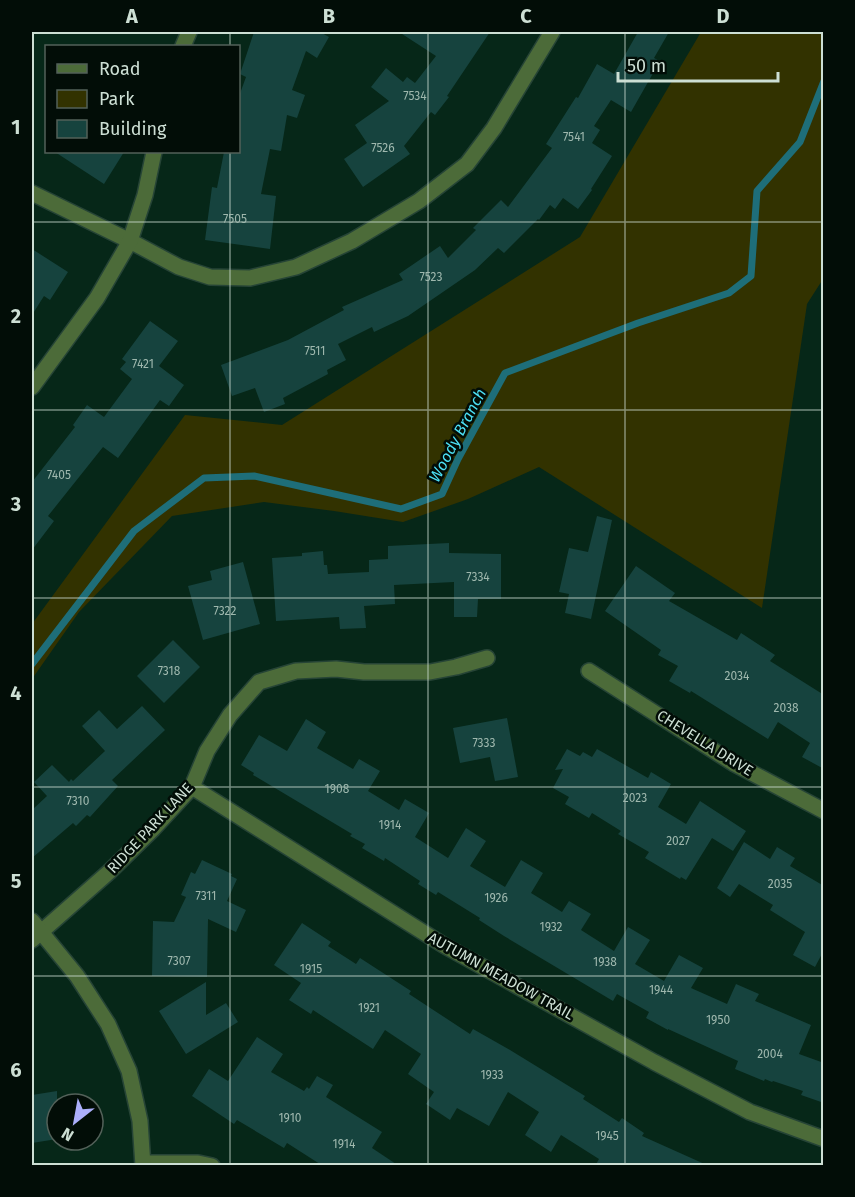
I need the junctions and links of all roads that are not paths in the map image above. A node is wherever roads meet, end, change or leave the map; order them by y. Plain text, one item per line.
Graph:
1 (552, 32) edge
2 (153, 153) edge
3 (32, 193) edge
4 (130, 241) junction
5 (32, 387) edge
6 (487, 658) dead end
7 (589, 670) dead end
8 (192, 787) junction
9 (824, 811) edge
10 (34, 931) edge
11 (824, 1139) edge
12 (143, 1164) edge
13 (212, 1166) edge

1 - 4 street
2 - 4 street
3 - 4 street
4 - 5 street
6 - 8 street, RIDGE PARK LANE
7 - 9 street, CHEVELLA DRIVE
8 - 10 street, RIDGE PARK LANE
8 - 11 street, AUTUMN MEADOW TRAIL
10 - 12 street
12 - 13 street

